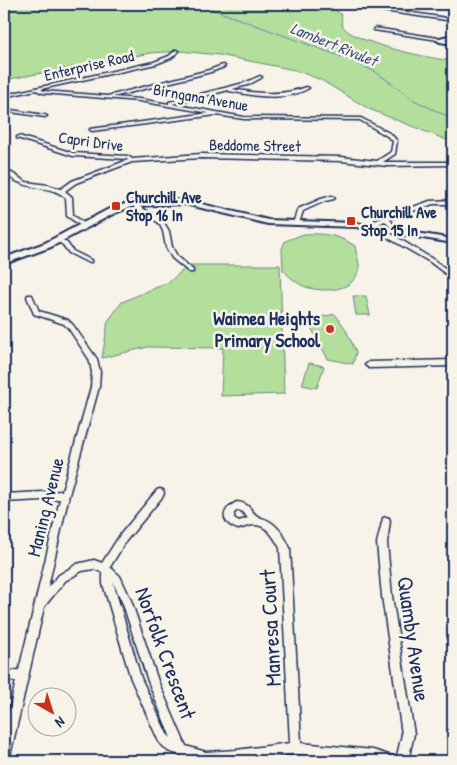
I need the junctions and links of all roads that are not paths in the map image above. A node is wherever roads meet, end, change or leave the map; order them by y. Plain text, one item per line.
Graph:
1 (355, 4) edge
2 (438, 4) edge
3 (453, 4) edge
4 (445, 6) junction
5 (453, 10) edge
6 (453, 20) edge
7 (374, 29) dead end
8 (453, 37) edge
9 (438, 39) junction
10 (453, 42) edge
11 (177, 51) dead end
12 (223, 66) dead end
13 (260, 77) dead end
14 (230, 88) junction
15 (307, 88) dead end
16 (37, 89) junction
17 (4, 96) edge
18 (108, 97) junction
19 (169, 104) junction
20 (4, 110) edge
21 (215, 113) junction
22 (45, 116) dead end
23 (92, 130) dead end
24 (19, 137) dead end
25 (131, 161) junction
26 (378, 163) junction
27 (453, 164) edge
28 (4, 170) edge
29 (62, 191) junction
30 (332, 198) dead end
31 (453, 202) edge
32 (133, 204) junction
33 (386, 218) junction
34 (296, 223) junction
35 (84, 226) junction
36 (370, 227) junction
37 (380, 228) junction
38 (406, 233) junction
39 (416, 235) junction
40 (58, 240) junction
41 (453, 240) edge
42 (402, 244) junction
43 (4, 261) edge
44 (89, 261) dead end
45 (192, 271) dead end
46 (453, 277) edge
47 (30, 297) dead end
48 (453, 363) edge
49 (370, 365) dead end
50 (160, 493) dead end
51 (65, 496) junction
52 (4, 498) edge
53 (255, 521) dead end
54 (386, 521) dead end
55 (106, 570) junction
56 (39, 606) junction
57 (23, 675) junction
58 (4, 677) edge
59 (296, 748) junction
60 (182, 750) junction
61 (4, 756) edge
62 (391, 761) edge
63 (402, 761) edge

1 - 6 street
2 - 4 street
3 - 4 street
4 - 5 street
7 - 9 street
8 - 9 street
9 - 10 street
11 - 16 street, Enterprise Road
12 - 18 street
13 - 14 street
14 - 15 street
14 - 19 street
16 - 17 street, Enterprise Road
16 - 18 street, Birngana Avenue
18 - 19 street, Birngana Avenue
19 - 21 street, Birngana Avenue
20 - 22 street
21 - 23 street
21 - 26 street, Birngana Avenue
24 - 25 street, Capri Drive
25 - 26 street, Beddome Street
25 - 29 street, Beddome Street
26 - 27 street, Beddome Street
28 - 29 street
29 - 35 street
30 - 34 street
31 - 33 street
32 - 34 street
32 - 35 street
32 - 45 street
33 - 36 street
33 - 39 street
34 - 36 street
35 - 40 street
36 - 37 street
37 - 38 street
37 - 42 street
38 - 39 street
38 - 42 street
39 - 41 street
40 - 43 street
40 - 44 street
42 - 46 street
47 - 51 street, Maning Avenue
48 - 49 street
50 - 55 street
51 - 52 street
51 - 56 street, Maning Avenue
53 - 59 street, Manresa Court
54 - 63 street, Quamby Avenue
55 - 56 street
55 - 60 street, Norfolk Crescent
55 - 60 street, Norfolk Crescent
56 - 57 street, Maning Avenue
57 - 58 street
57 - 61 street, Maning Avenue
59 - 60 street, Norfolk Crescent
59 - 62 street, Norfolk Crescent

